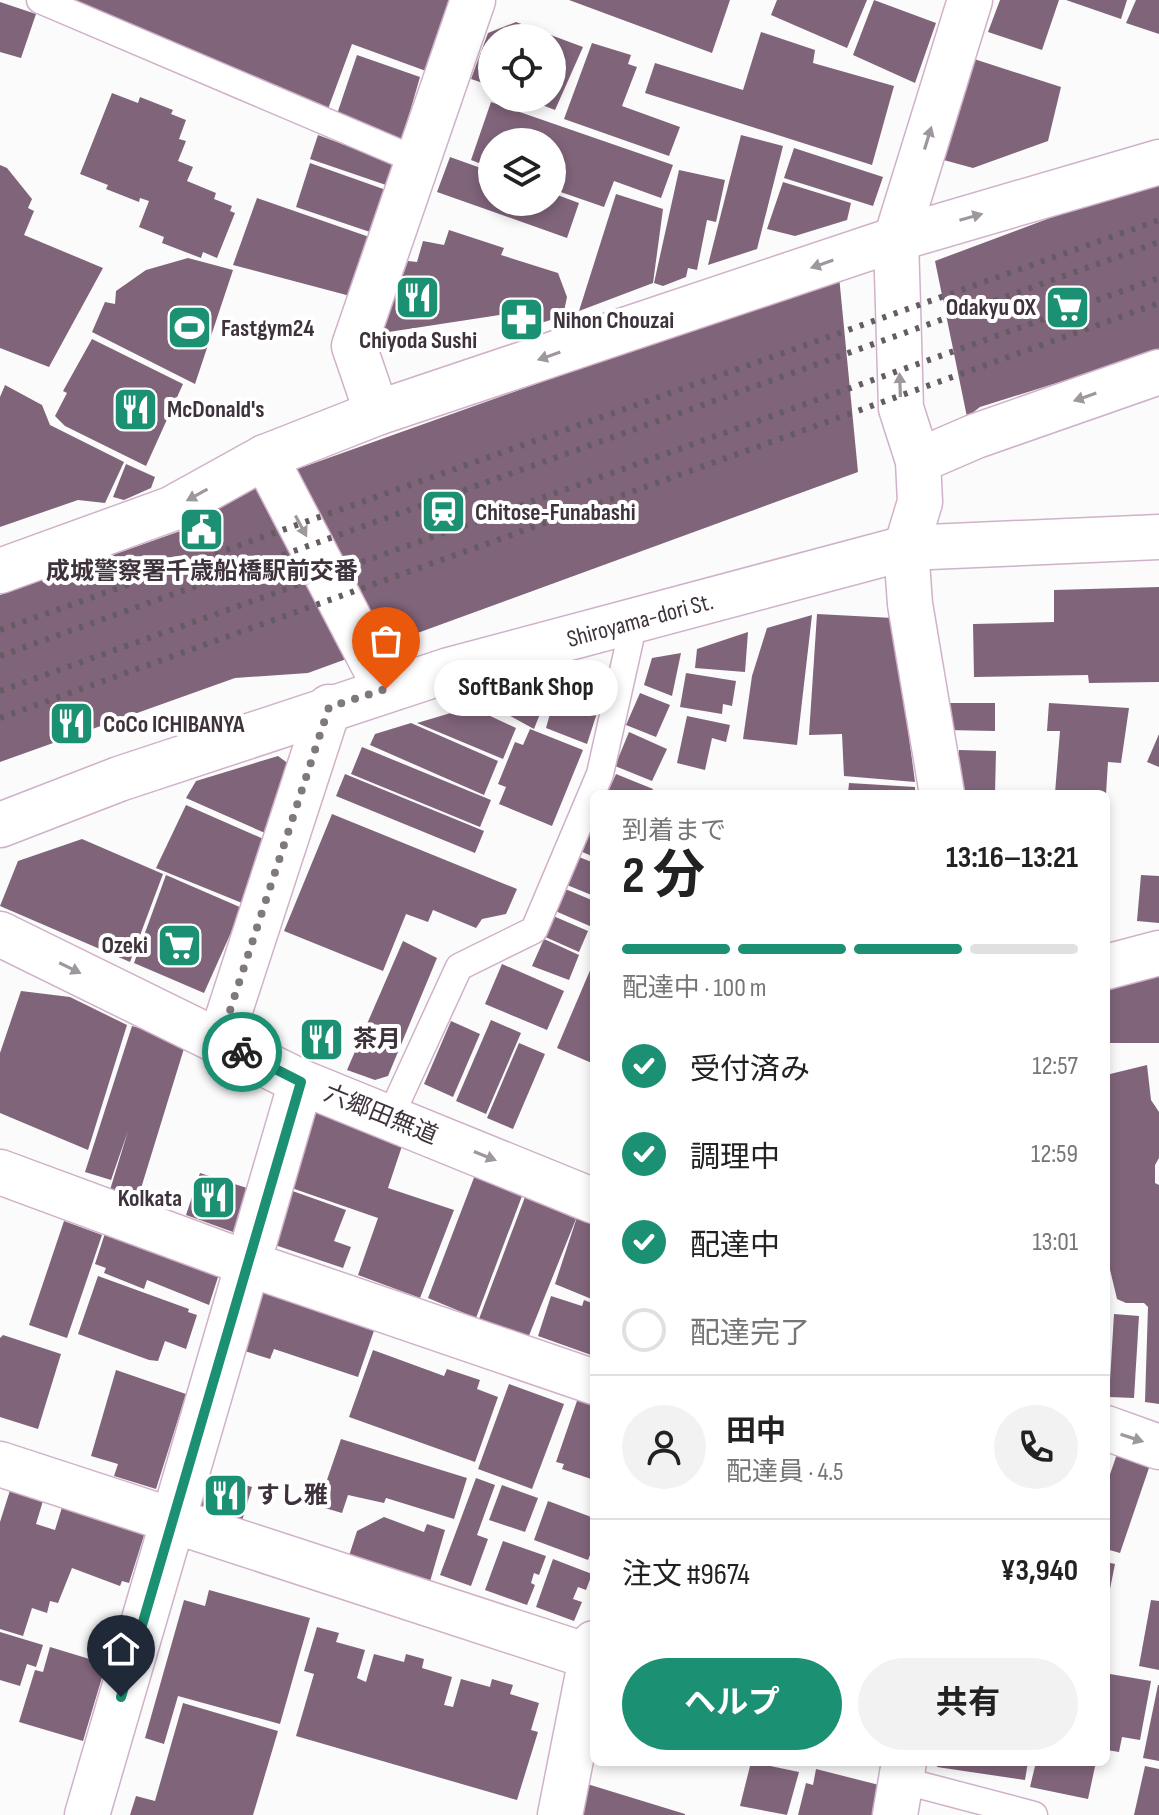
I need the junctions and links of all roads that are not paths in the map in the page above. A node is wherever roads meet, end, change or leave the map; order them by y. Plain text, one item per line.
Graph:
1 (40, 0) edge
2 (473, 0) edge
3 (970, 0) edge
4 (416, 160) junction
5 (1159, 162) edge
6 (896, 239) junction
7 (1159, 372) edge
8 (377, 413) junction
9 (265, 457) junction
10 (918, 461) junction
11 (1159, 537) edge
12 (906, 548) junction
13 (3, 567) edge
14 (634, 622) junction
15 (386, 689) junction
16 (329, 707) junction
17 (593, 790) edge
18 (941, 790) edge
19 (590, 798) edge
20 (0, 825) edge
21 (0, 934) edge
22 (1159, 953) edge
23 (1110, 966) edge
24 (220, 1041) junction
25 (301, 1082) junction
26 (390, 1117) junction
27 (0, 1172) edge
28 (590, 1199) edge
29 (249, 1264) junction
30 (590, 1381) edge
31 (1110, 1429) edge
32 (1159, 1447) edge
33 (0, 1464) edge
34 (171, 1520) junction
35 (590, 1649) edge
36 (590, 1660) edge
37 (900, 1786) edge
38 (87, 1815) edge
39 (560, 1815) edge
40 (1034, 1815) edge

1 - 4 lane
2 - 4 street
6 -> 3 street
4 - 8 street
6 -> 5 street
6 -> 8 street
10 -> 6 street
7 -> 10 street
8 - 9 street
9 -> 13 street
9 -> 15 street
10 - 12 street
11 - 12 street, Shiroyama-dori St.
12 - 14 street, Shiroyama-dori St.
12 - 18 street
14 - 15 street, Shiroyama-dori St.
14 - 17 lane
15 - 16 street, Shiroyama-dori St.
16 - 20 street, Shiroyama-dori St.
16 - 24 street
19 - 26 lane
21 -> 24 street, 六郷田無道
22 - 23 street
24 - 25 street, 六郷田無道
25 - 26 street, 六郷田無道
25 - 29 street
26 -> 28 street, 六郷田無道
27 - 29 street
29 - 30 street
29 - 34 street
31 -> 32 street
33 - 34 street
34 - 35 street
34 - 38 street
36 - 39 street
37 - 40 lane

